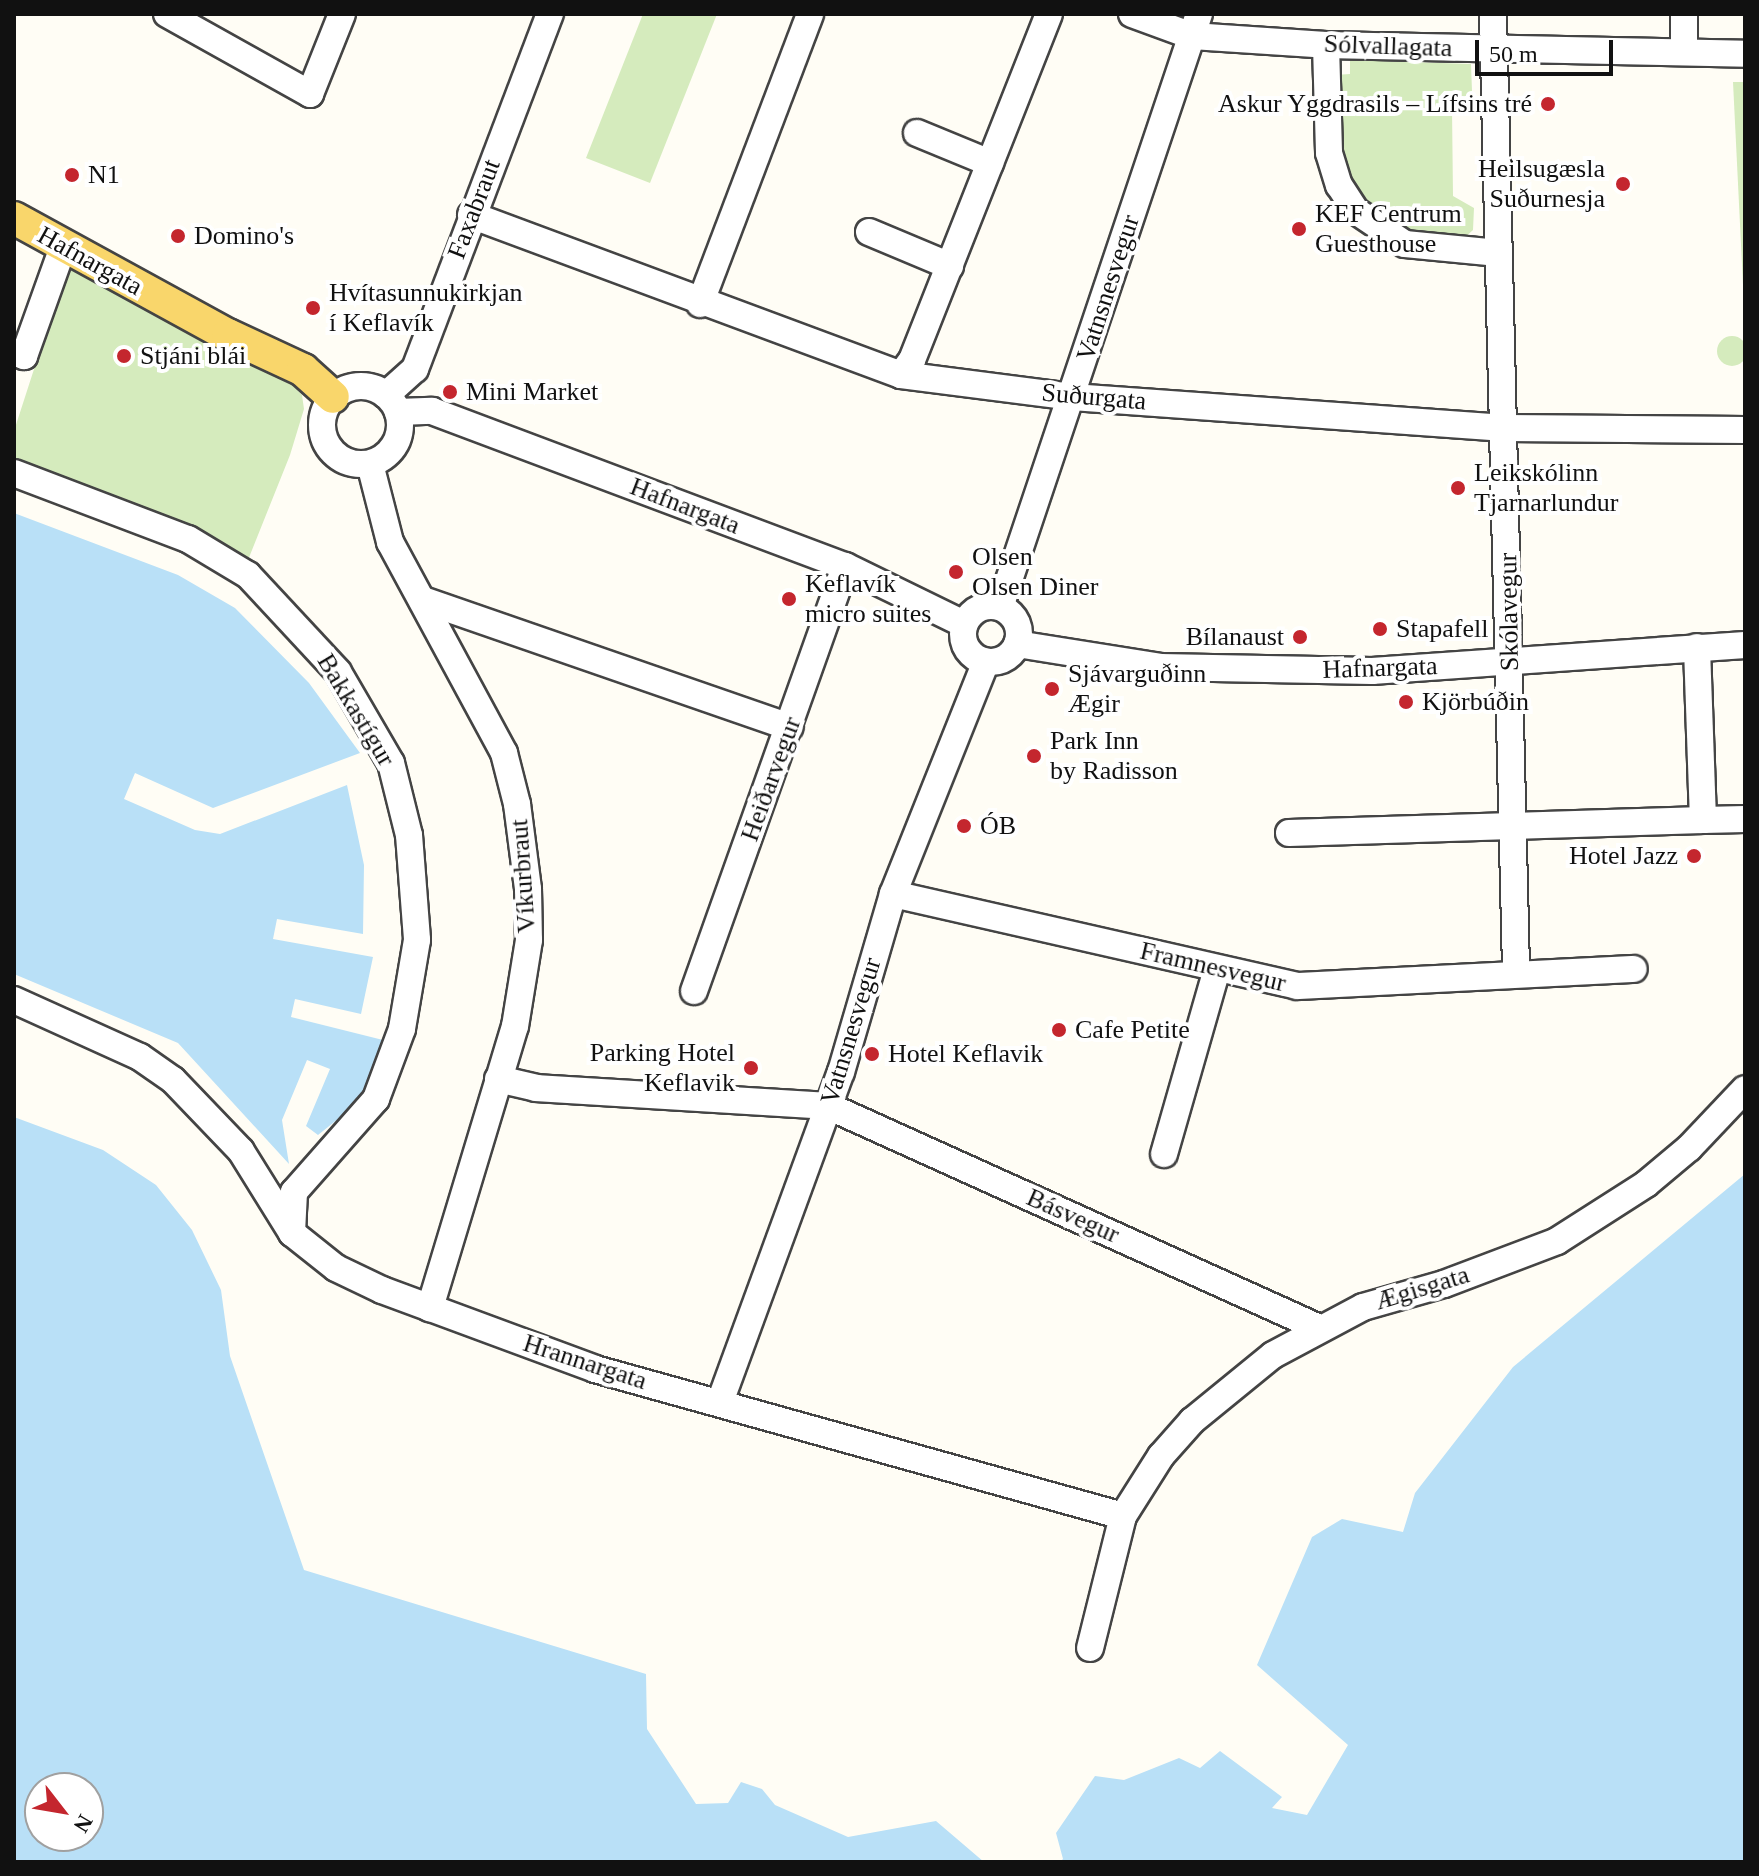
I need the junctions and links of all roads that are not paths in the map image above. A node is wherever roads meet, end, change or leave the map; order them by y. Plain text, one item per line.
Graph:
1 (167, 14) edge
2 (342, 14) edge
3 (550, 14) edge
4 (810, 14) edge
5 (1049, 14) edge
6 (1132, 14) edge
7 (1493, 14) edge
8 (1684, 14) edge
9 (1195, 25) edge
10 (1326, 45) junction
11 (1494, 49) junction
12 (1684, 51) junction
13 (1745, 54) edge
14 (917, 133) dead end
15 (990, 163) junction
16 (471, 215) junction
17 (14, 218) edge
18 (869, 232) dead end
19 (63, 247) junction
20 (1499, 253) junction
21 (950, 266) junction
22 (700, 304) junction
23 (14, 352) edge
24 (415, 369) junction
25 (901, 375) junction
26 (333, 397) junction
27 (1072, 397) junction
28 (392, 404) junction
29 (432, 411) junction
30 (1505, 428) junction
31 (1745, 430) edge
32 (370, 464) junction
33 (14, 473) edge
34 (845, 566) junction
35 (423, 600) junction
36 (1000, 607) junction
37 (964, 624) junction
38 (1017, 644) junction
39 (1745, 645) edge
40 (1697, 647) junction
41 (1511, 661) junction
42 (986, 662) junction
43 (790, 727) junction
44 (1745, 819) edge
45 (1703, 820) junction
46 (1514, 825) junction
47 (1289, 833) dead end
48 (893, 894) junction
49 (1217, 969) junction
50 (1634, 969) dead end
51 (1516, 971) junction
52 (694, 991) dead end
53 (14, 1000) edge
54 (498, 1079) junction
55 (1745, 1089) edge
56 (828, 1106) junction
57 (1164, 1154) dead end
58 (292, 1233) junction
59 (430, 1308) junction
60 (1317, 1327) junction
61 (720, 1402) junction
62 (1123, 1516) junction
63 (1090, 1648) dead end

1 - 2 street
3 - 16 street, Faxabraut
4 - 22 street
5 - 15 street
6 - 9 street, Sólvallagata
7 - 11 street, Skólavegur
8 - 12 street
9 - 10 street, Sólvallagata
9 - 27 street, Vatnsnesvegur
10 - 11 street, Sólvallagata
10 - 20 street
11 - 12 street, Sólvallagata
11 - 20 street, Skólavegur
12 - 13 street, Sólvallagata
14 - 15 street
15 - 21 street
16 - 22 street, Suðurgata
16 - 24 street, Faxabraut
17 - 19 main road, Hafnargata
18 - 21 street
19 - 23 street
19 - 26 main road, Hafnargata
20 - 30 street, Skólavegur
21 - 25 street
22 - 25 street, Suðurgata
24 - 28 street, Faxabraut
24 - 29 street
25 - 27 street, Suðurgata
26 - 28 street, Hafnargata
26 - 32 street
27 - 30 street, Suðurgata
27 - 36 street, Vatnsnesvegur
28 - 29 street, Hafnargata
28 - 32 street
29 - 34 street, Hafnargata
30 - 31 street, Suðurgata
30 - 41 street, Skólavegur
32 - 35 street, Víkurbraut
33 - 58 street, Bakkastígur
34 - 37 street, Hafnargata
34 - 43 street, Heiðarvegur
35 - 43 street
35 - 54 street, Víkurbraut
36 - 37 street
36 - 38 street
37 - 42 street
38 - 41 street, Hafnargata
38 - 42 street
39 - 40 street, Hafnargata
40 - 41 street, Hafnargata
40 - 45 street
41 - 46 street, Skólavegur
42 - 48 street, Vatnsnesvegur
43 - 52 street, Heiðarvegur
44 - 45 street
45 - 46 street
46 - 47 street
46 - 51 street, Skólavegur
48 - 49 street, Framnesvegur
48 - 56 street, Vatnsnesvegur
49 - 51 street, Framnesvegur
49 - 57 street
50 - 51 street, Framnesvegur
53 - 58 street, Hrannargata
54 - 56 street
54 - 59 street, Víkurbraut
55 - 60 street, Ægisgata
56 - 60 street, Básvegur
56 - 61 street, Vatnsnesvegur
58 - 59 street, Hrannargata
59 - 61 street, Hrannargata
60 - 62 street, Ægisgata
61 - 62 street, Hrannargata
62 - 63 street

